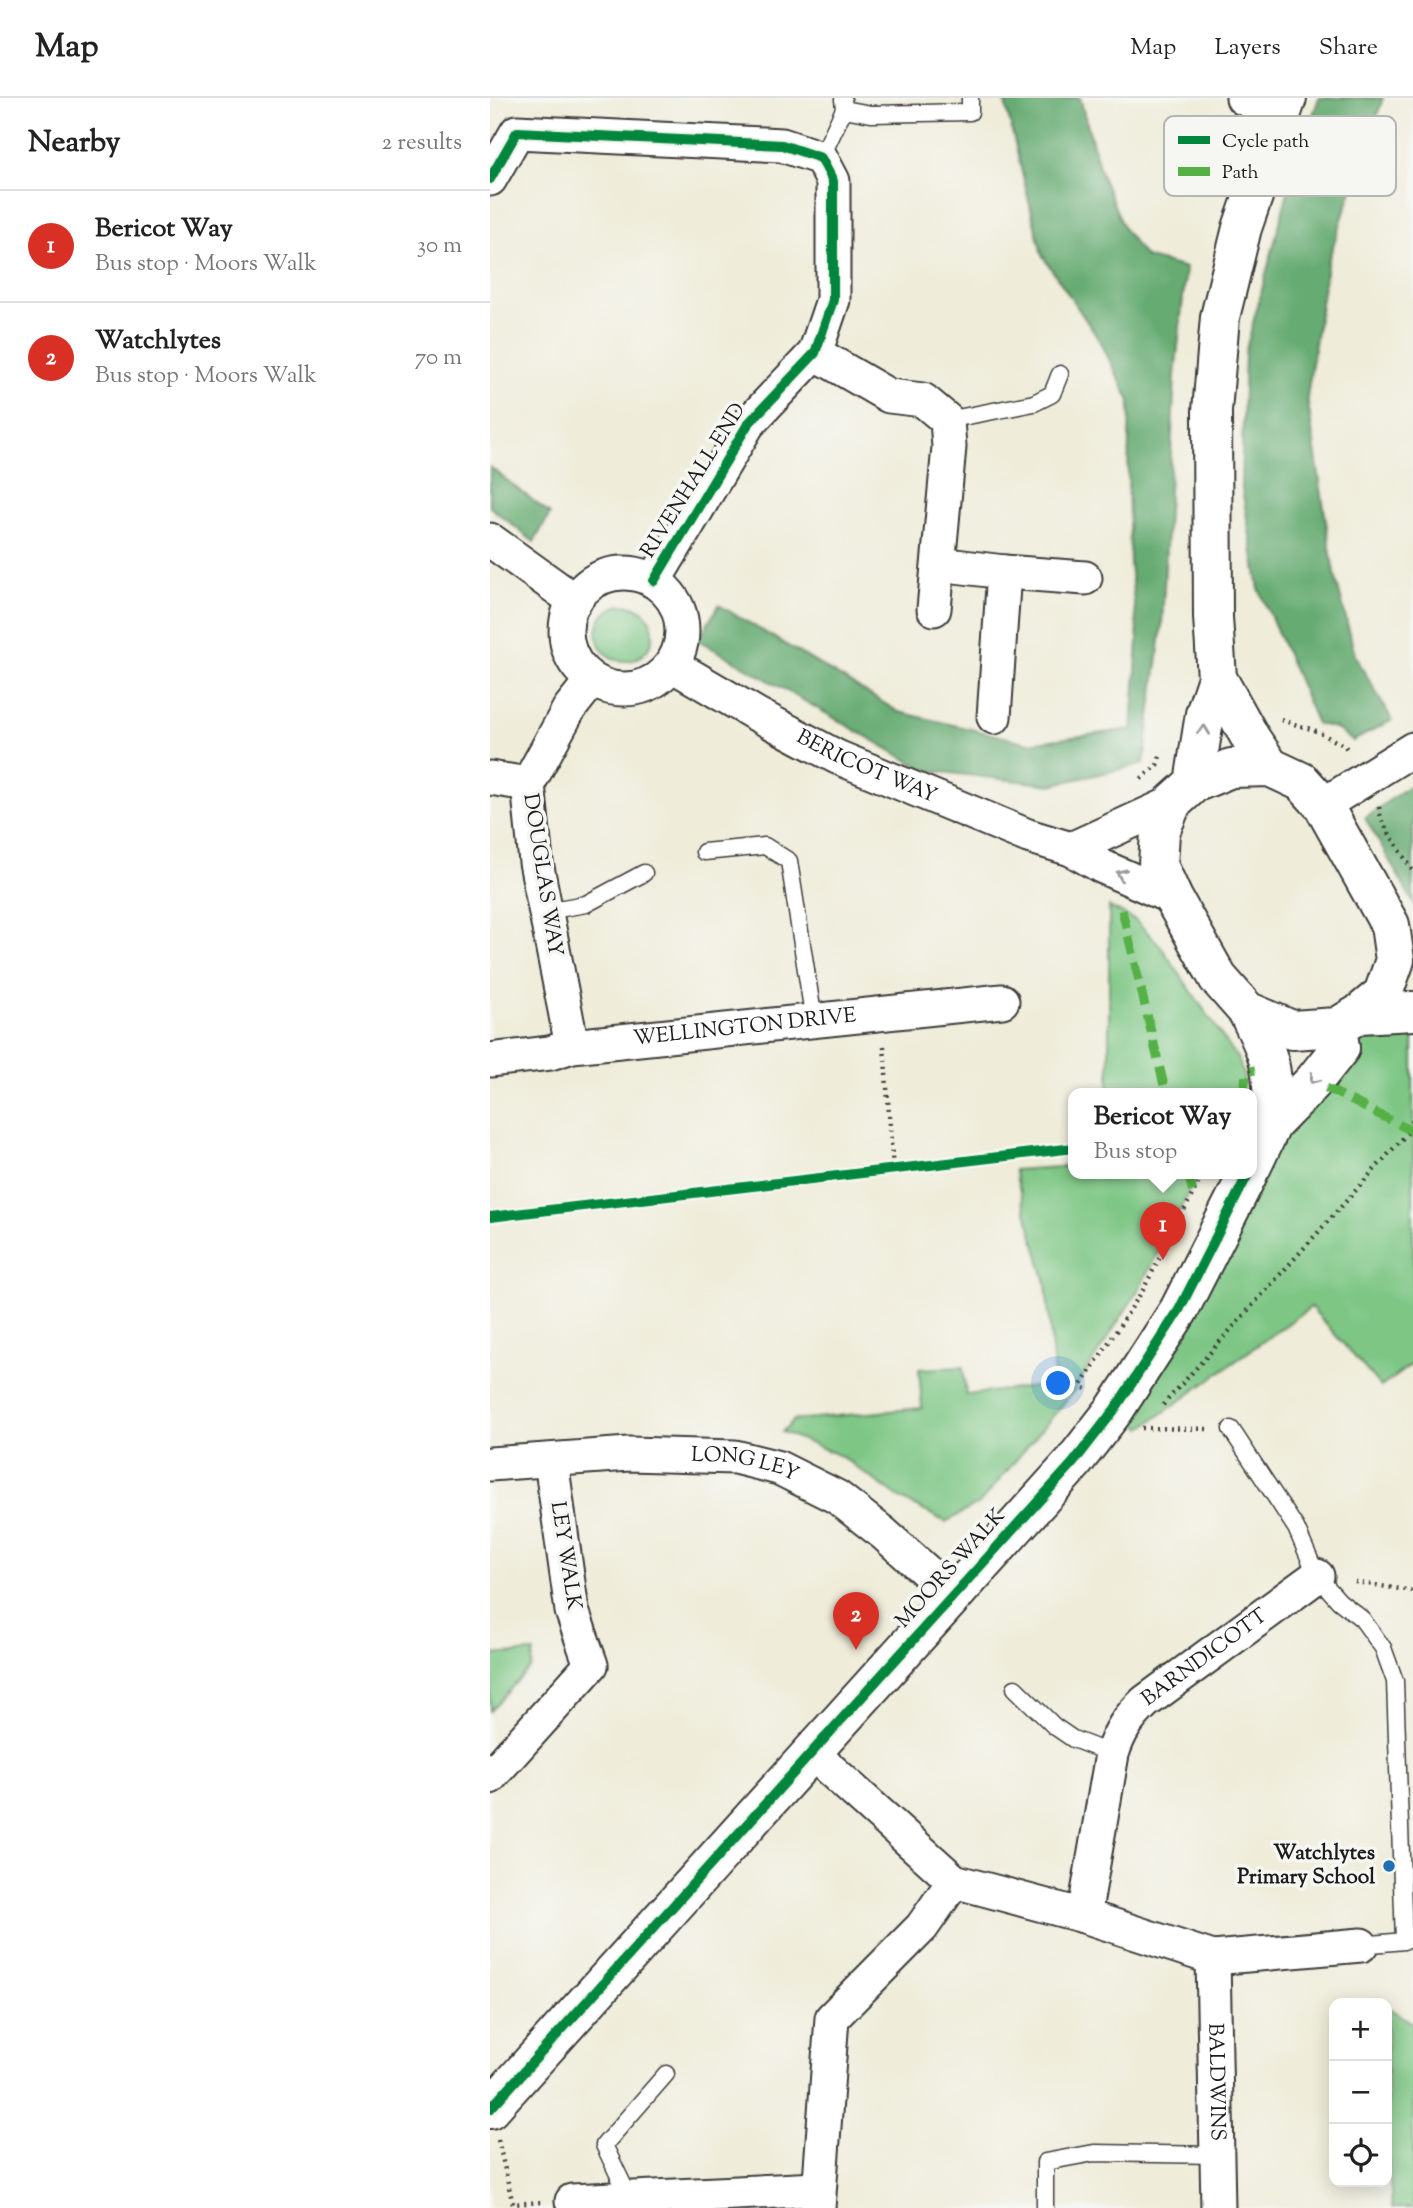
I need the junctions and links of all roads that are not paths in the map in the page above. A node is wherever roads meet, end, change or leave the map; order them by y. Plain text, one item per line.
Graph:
1 (970, 98) edge
2 (1243, 98) edge
3 (843, 103) edge
4 (1284, 105) edge
5 (821, 158) junction
6 (490, 179) edge
7 (1253, 196) edge
8 (815, 353) junction
9 (1060, 374) dead end
10 (947, 420) junction
11 (490, 540) edge
12 (939, 564) junction
13 (1004, 572) junction
14 (1084, 578) dead end
15 (654, 581) junction
16 (575, 601) junction
17 (934, 609) dead end
18 (672, 665) junction
19 (1217, 678) junction
20 (592, 680) junction
21 (994, 718) dead end
22 (1413, 749) edge
23 (1270, 767) junction
24 (490, 778) edge
25 (528, 784) junction
26 (1183, 793) junction
27 (1323, 805) junction
28 (1070, 849) junction
29 (704, 852) dead end
30 (644, 873) dead end
31 (1173, 898) junction
32 (546, 911) junction
33 (1402, 930) edge
34 (1002, 1001) dead end
35 (1247, 1011) junction
36 (1413, 1011) edge
37 (814, 1021) junction
38 (1348, 1021) junction
39 (572, 1046) junction
40 (490, 1060) edge
41 (1272, 1124) junction
42 (1257, 1156) edge
43 (1245, 1179) edge
44 (1231, 1429) road end
45 (551, 1461) junction
46 (490, 1464) edge
47 (1317, 1576) junction
48 (954, 1596) junction
49 (1015, 1688) dead end
50 (812, 1753) junction
51 (1112, 1754) junction
52 (490, 1777) edge
53 (954, 1881) junction
54 (1084, 1916) junction
55 (1361, 1945) joint
56 (1213, 1958) junction
57 (666, 2074) dead end
58 (490, 2108) edge
59 (1217, 2155) junction
60 (629, 2197) junction
61 (818, 2199) edge
62 (572, 2200) road end
63 (1045, 2208) edge
64 (1219, 2208) edge

1 - 3 lane
2 - 4 street
3 - 5 lane
5 - 6 street
5 - 8 street, RIVENHALL END
7 - 19 street
8 - 10 street
8 - 15 street, RIVENHALL END
9 - 10 lane
10 - 12 street
11 - 16 street
12 - 13 street
12 - 17 street
13 - 14 street
13 - 21 street
15 - 16 street
15 - 18 street
16 - 20 street
18 - 20 street
18 - 28 street, BERICOT WAY
19 - 23 street
26 -> 19 street
20 - 25 street, DOUGLAS WAY
22 - 27 street
23 - 26 street
23 - 27 street
24 - 25 street
25 - 32 street, DOUGLAS WAY
26 - 28 street
26 - 31 street
27 - 33 street
31 -> 28 street, BERICOT WAY
29 - 37 lane
30 - 32 lane
31 - 35 street
32 - 39 street, DOUGLAS WAY
33 - 38 street
34 - 37 street, WELLINGTON DRIVE
35 - 38 street
35 - 41 street
36 - 38 street
37 - 39 street, WELLINGTON DRIVE
38 -> 41 street
39 - 40 street, WELLINGTON DRIVE
41 - 42 street
43 - 48 street, MOORS WALK
44 - 47 lane
45 - 46 street, LONG LEY
45 - 48 street, LONG LEY
45 - 52 street, LEY WALK
47 - 51 street, BARNDICOTT
47 - 55 lane
48 - 50 street, MOORS WALK
49 - 51 lane
50 - 53 street
50 - 58 street, MOORS WALK
51 - 54 street, BARNDICOTT
53 - 54 street
53 - 61 street
54 - 56 street
55 - 56 street
56 - 59 street, BALDWINS
57 - 60 lane
59 - 63 lane
59 - 64 street, BALDWINS
60 - 61 street
60 - 62 street

